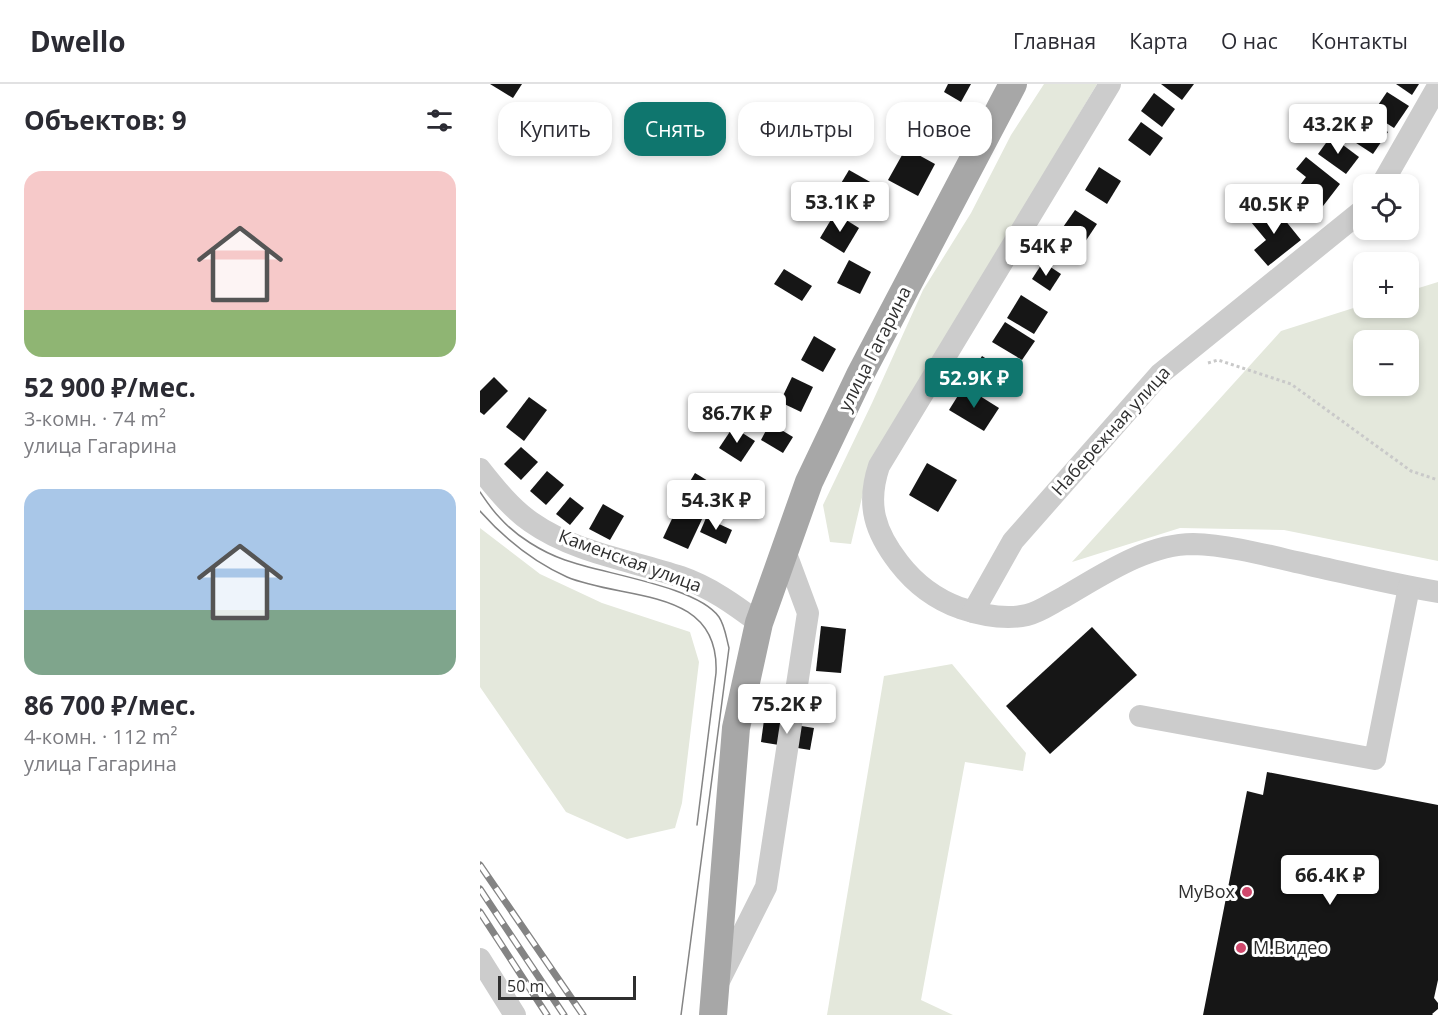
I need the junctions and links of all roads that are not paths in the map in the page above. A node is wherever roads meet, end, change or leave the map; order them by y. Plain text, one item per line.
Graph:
1 (1013, 84) edge
2 (1110, 84) edge
3 (1438, 86) edge
4 (1389, 174) edge
5 (1353, 218) edge
6 (480, 469) edge
7 (784, 551) junction
8 (1409, 587) junction
9 (1438, 592) edge
10 (973, 612) junction
11 (759, 623) junction
12 (1140, 716) dead end
13 (480, 959) edge
14 (717, 986) junction
15 (515, 1015) edge
16 (713, 1015) edge

1 - 7 main road, улица Гагарина
2 - 10 street
3 - 4 street
5 - 10 street, Набережная улица
6 - 11 street, Каменская улица
7 - 11 main road, улица Гагарина
7 - 14 street
8 - 9 street
8 - 10 street
8 - 12 street
11 - 14 main road, улица Гагарина
13 - 15 street
14 - 16 main road, улица Гагарина

